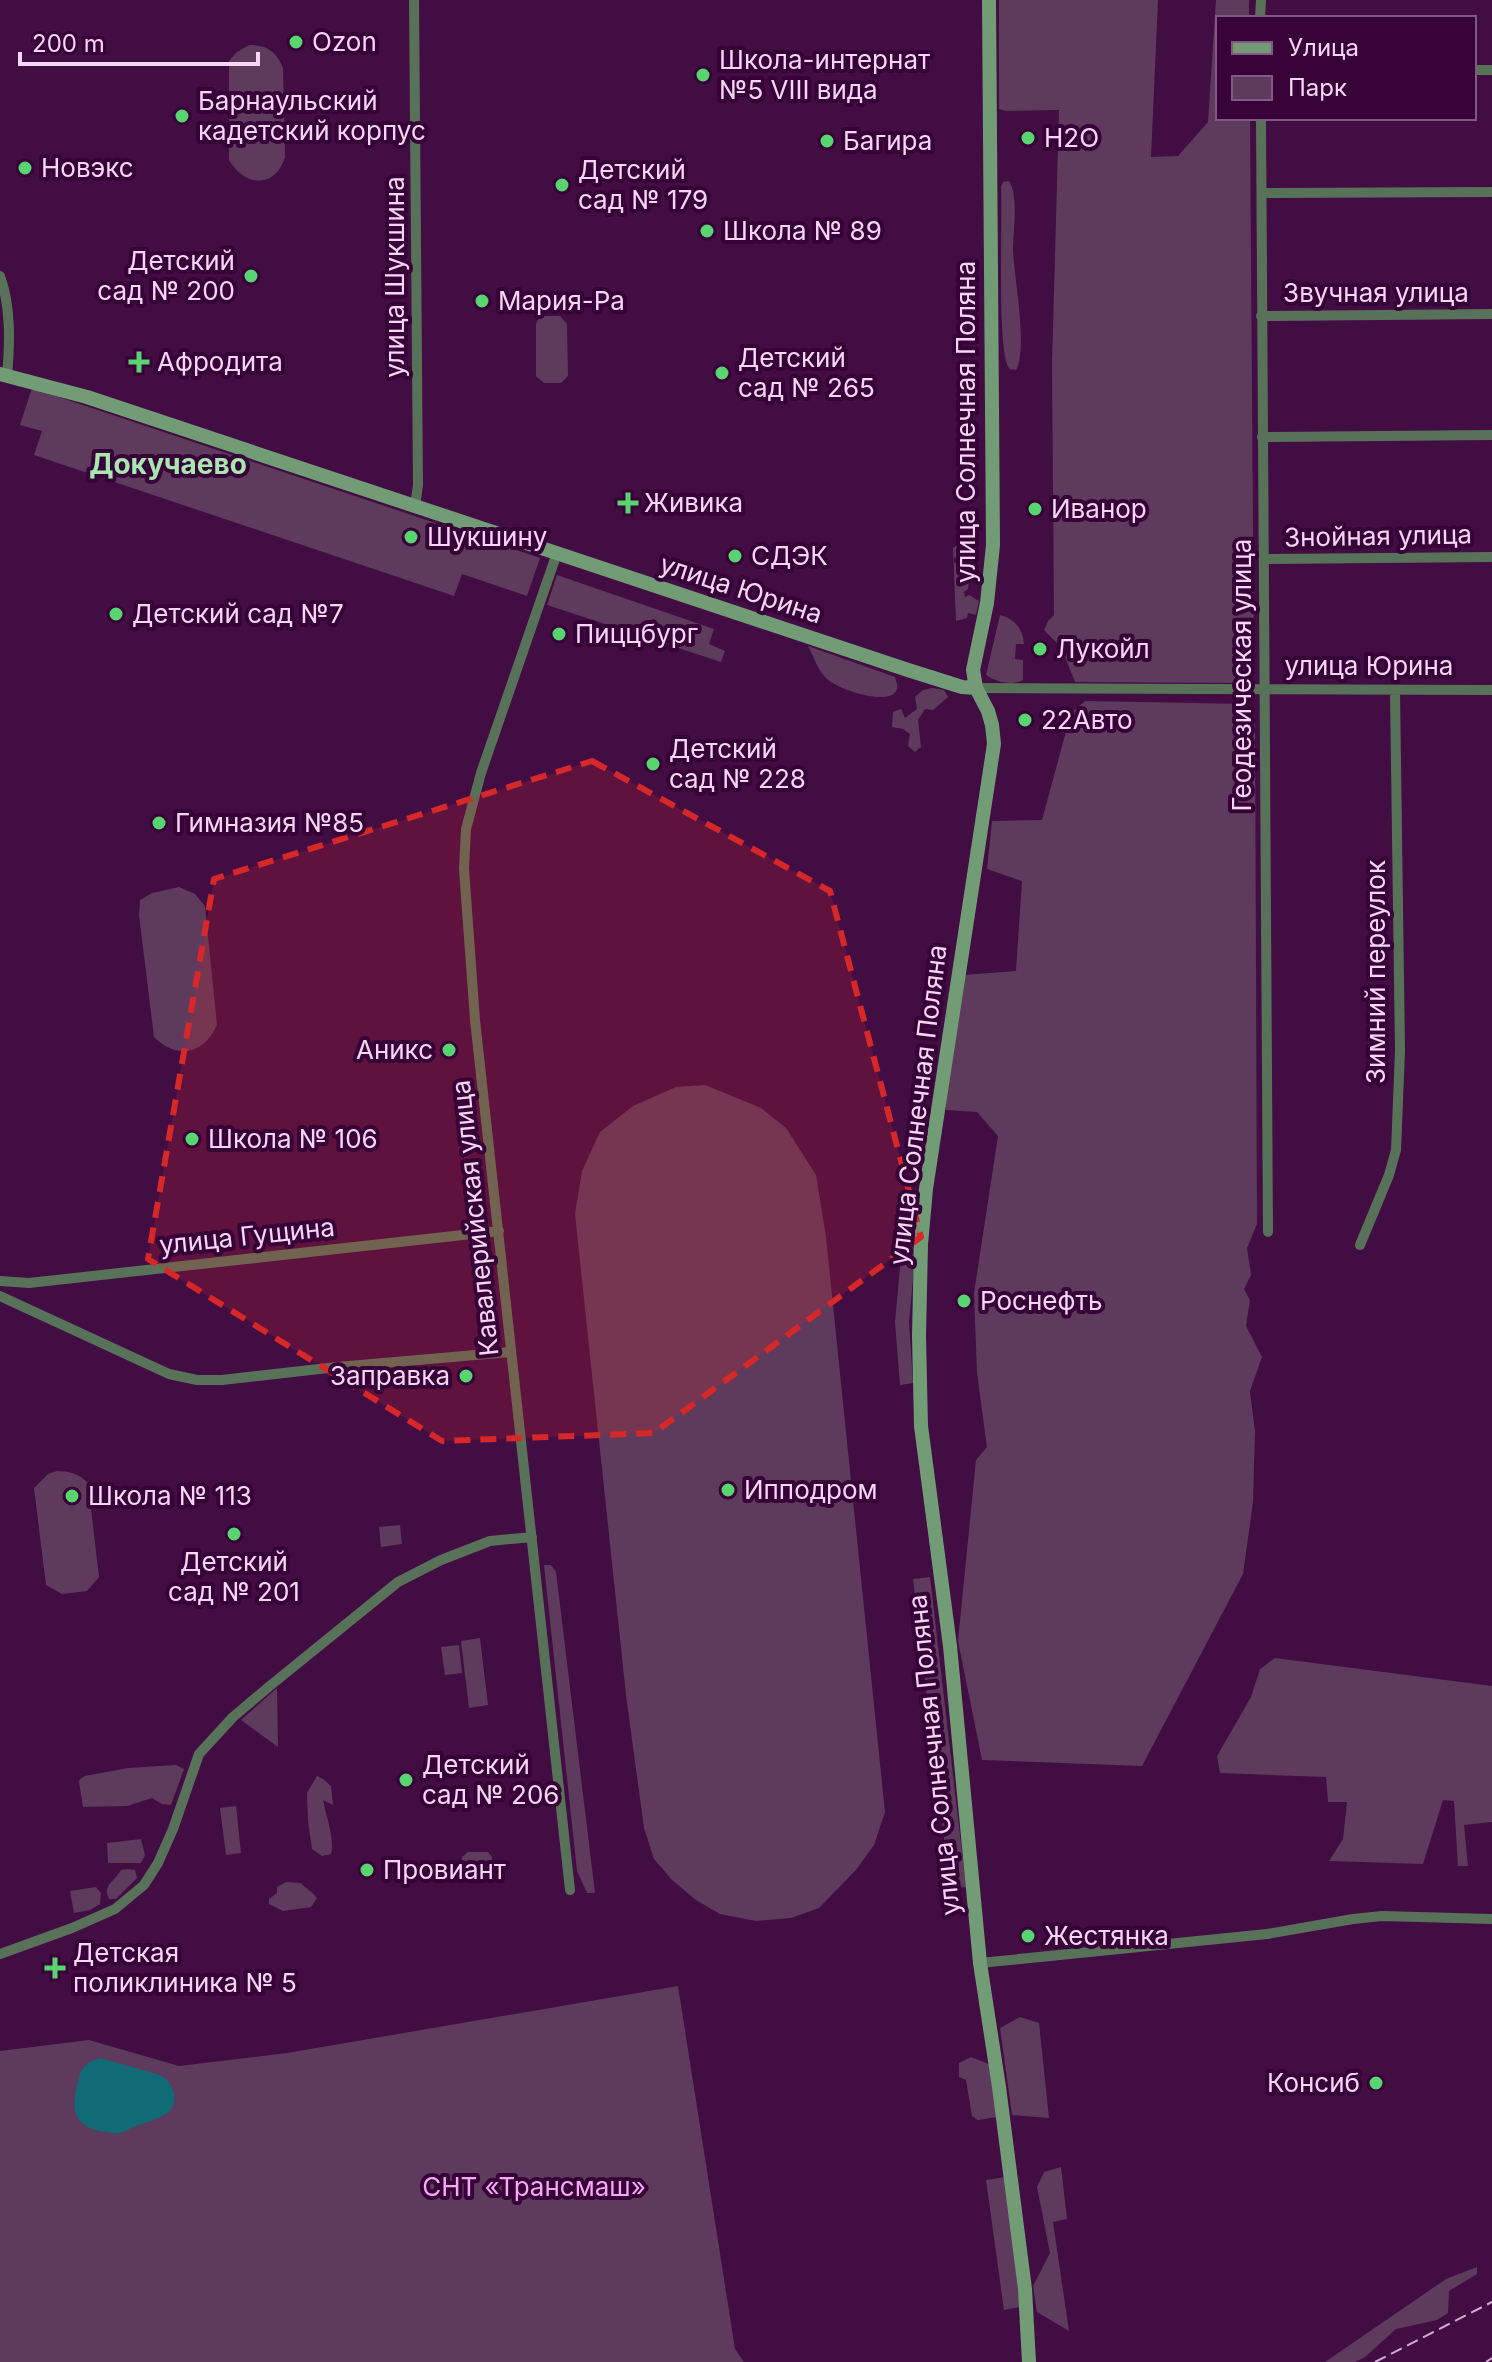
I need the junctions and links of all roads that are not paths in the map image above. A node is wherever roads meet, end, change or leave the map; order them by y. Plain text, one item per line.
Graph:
1 (414, 0) edge
2 (989, 0) edge
3 (1261, 120) edge
4 (1492, 192) edge
5 (1262, 193) junction
6 (0, 276) edge
7 (1492, 314) edge
8 (1261, 316) junction
9 (4, 375) edge
10 (1492, 435) edge
11 (1262, 437) junction
12 (415, 506) junction
13 (557, 553) junction
14 (1492, 557) edge
15 (1264, 559) junction
16 (976, 688) junction
17 (1264, 690) junction
18 (1492, 690) edge
19 (1395, 691) junction
20 (499, 1231) junction
21 (1268, 1232) dead end
22 (1360, 1245) dead end
23 (0, 1281) edge
24 (0, 1296) edge
25 (511, 1352) junction
26 (532, 1537) junction
27 (570, 1890) dead end
28 (1492, 1919) edge
29 (0, 1954) edge
30 (980, 1963) junction
31 (1029, 2362) edge

1 - 12 street, улица Шукшина
2 - 16 street, улица Солнечная Поляна
3 - 5 street, Геодезическая улица
4 - 5 street
5 - 8 street, Геодезическая улица
6 - 9 street
7 - 8 street, Звучная улица
8 - 11 street, Геодезическая улица
9 - 12 street, улица Юрина
10 - 11 street
11 - 15 street, Геодезическая улица
12 - 13 street, улица Юрина
13 - 16 street, улица Юрина
13 - 20 street, Кавалерийская улица
14 - 15 street, Знойная улица
15 - 17 street, Геодезическая улица
16 - 17 street, улица Юрина
16 - 30 street, улица Солнечная Поляна
17 - 19 street, улица Юрина
17 - 21 street, Геодезическая улица
18 - 19 street, улица Юрина
19 - 22 street, Зимний переулок
20 - 23 street, улица Гущина
20 - 25 street, Кавалерийская улица
24 - 25 street
25 - 26 street, Кавалерийская улица
26 - 27 street, Кавалерийская улица
26 - 29 street
28 - 30 street
30 - 31 street, улица Солнечная Поляна

